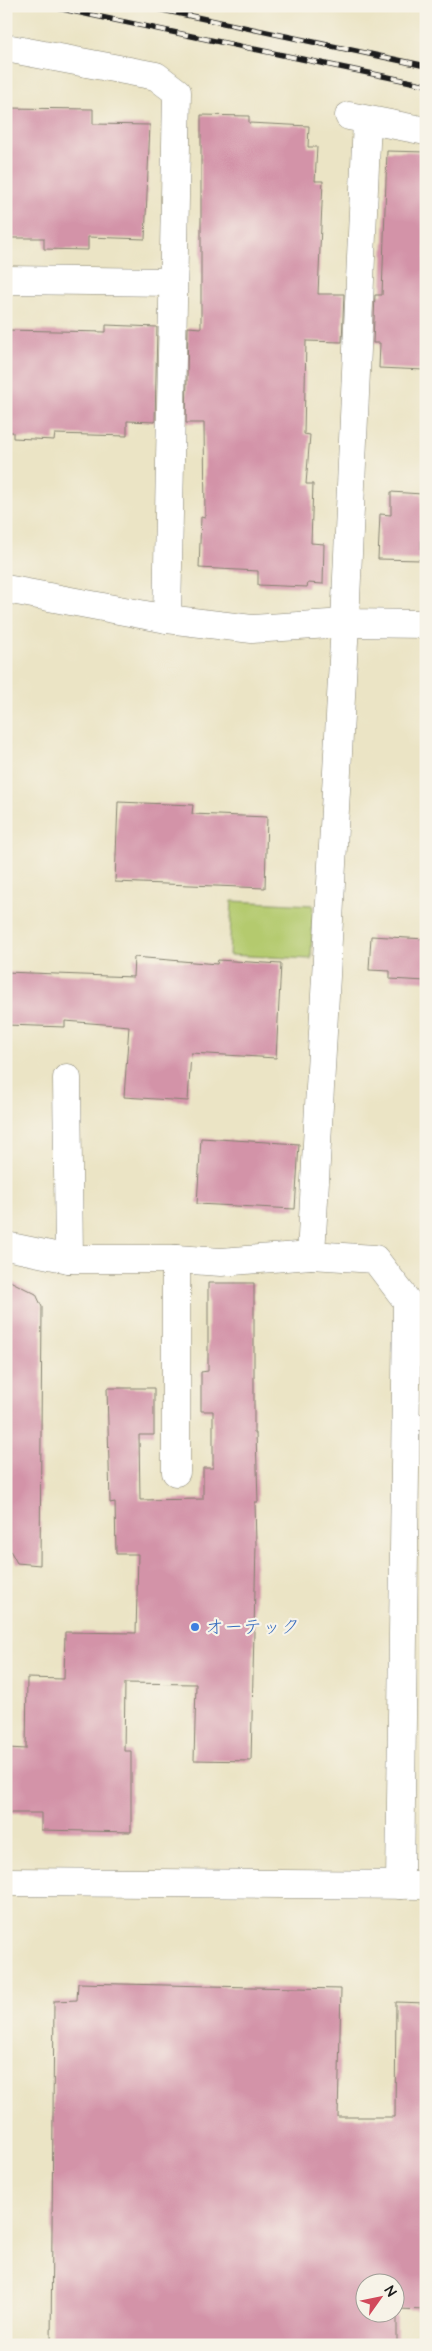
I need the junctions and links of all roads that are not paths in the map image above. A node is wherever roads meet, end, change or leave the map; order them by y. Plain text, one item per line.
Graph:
1 (6, 48) edge
2 (426, 131) edge
3 (6, 280) edge
4 (173, 282) junction
5 (12, 589) edge
6 (167, 619) junction
7 (345, 623) junction
8 (426, 624) edge
9 (67, 1078) dead end
10 (6, 1246) edge
11 (311, 1255) junction
12 (69, 1259) junction
13 (176, 1259) junction
14 (415, 1422) edge
15 (176, 1472) dead end
16 (6, 1882) edge
17 (413, 1885) edge

1 - 4 street
2 - 7 street
3 - 4 street
4 - 6 street
5 - 6 street
6 - 7 street
7 - 8 street
7 - 11 street
9 - 12 street
10 - 12 street
11 - 13 street
11 - 14 street
12 - 13 street
13 - 15 street
14 - 17 street
16 - 17 street

